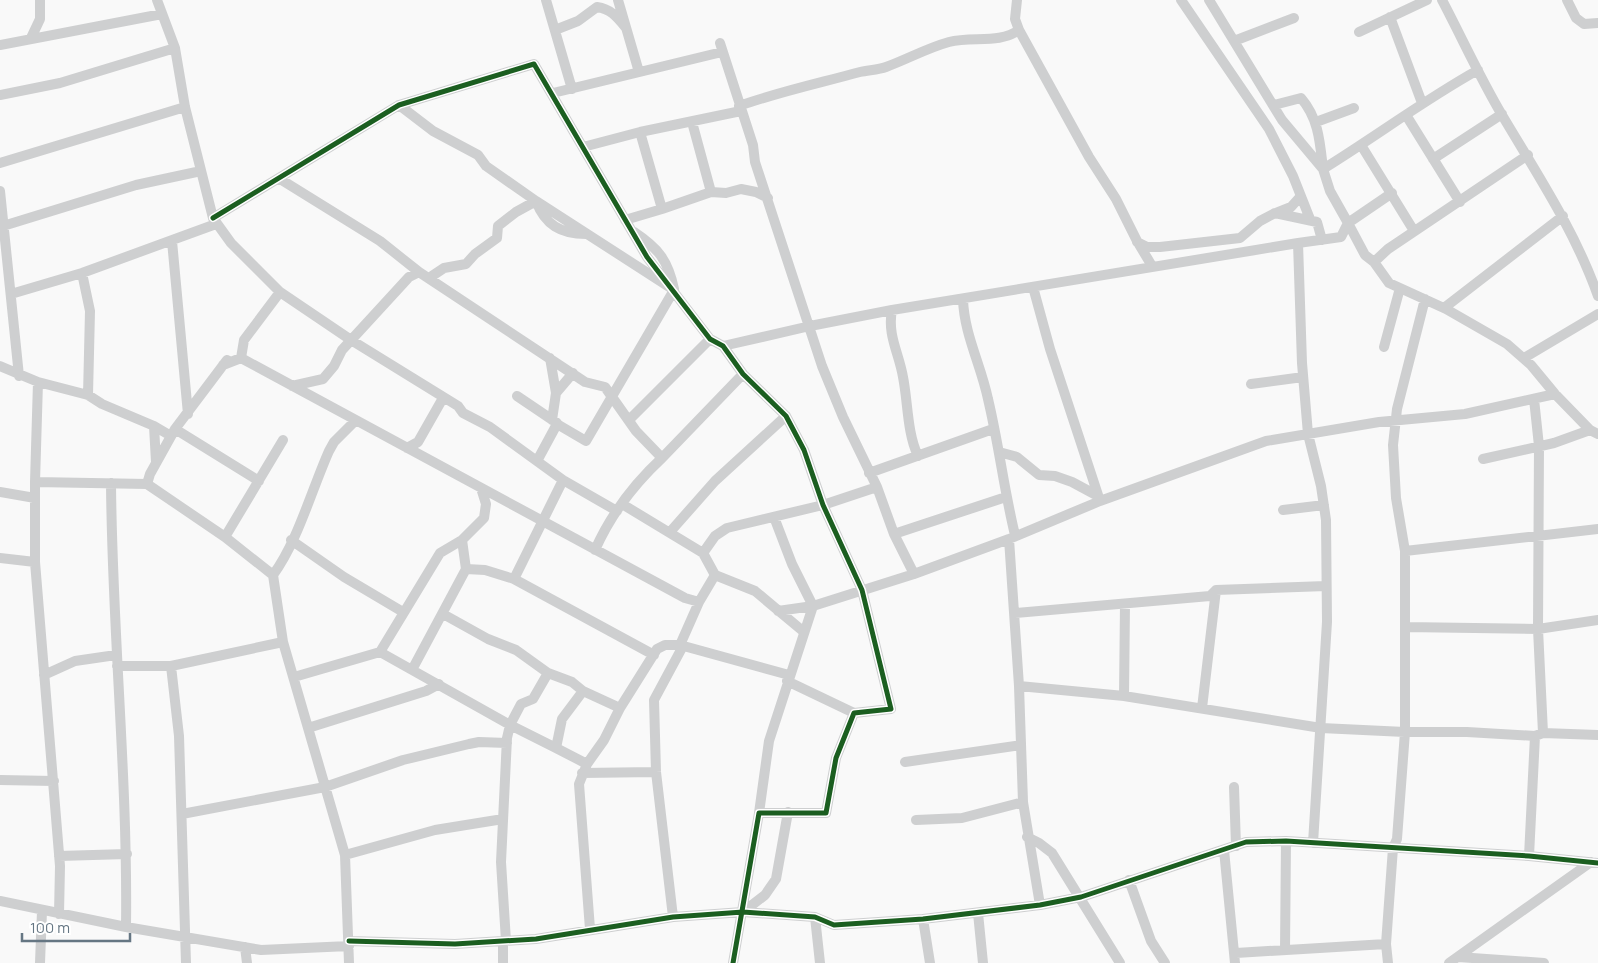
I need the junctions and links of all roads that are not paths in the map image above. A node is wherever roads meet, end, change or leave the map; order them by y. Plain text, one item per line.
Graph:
1 (40, 0) edge
2 (157, 0) edge
3 (546, 0) edge
4 (618, 0) edge
5 (1017, 0) edge
6 (1181, 0) edge
7 (1209, 0) edge
8 (1427, 0) edge
9 (1442, 0) edge
10 (1567, 0) edge
11 (162, 14) junction
12 (1390, 17) junction
13 (1294, 18) dead end
14 (1598, 23) edge
15 (626, 28) junction
16 (555, 30) junction
17 (1019, 30) junction
18 (1359, 32) dead end
19 (31, 38) junction
20 (1234, 41) junction
21 (0, 46) edge
22 (175, 48) junction
23 (1478, 70) junction
24 (639, 72) junction
25 (572, 89) junction
26 (553, 93) junction
27 (0, 95) edge
28 (1422, 103) junction
29 (399, 105) junction
30 (1274, 105) junction
31 (185, 106) junction
32 (740, 108) junction
33 (1354, 108) dead end
34 (1502, 114) junction
35 (1406, 115) junction
36 (692, 122) junction
37 (1316, 122) junction
38 (640, 132) junction
39 (1361, 145) junction
40 (583, 147) junction
41 (1528, 155) junction
42 (1433, 159) junction
43 (0, 163) edge
44 (1322, 169) junction
45 (201, 170) junction
46 (280, 179) junction
47 (0, 191) edge
48 (711, 192) junction
49 (1392, 193) junction
50 (1300, 197) junction
51 (768, 198) junction
52 (536, 201) junction
53 (1460, 202) junction
54 (662, 210) junction
55 (1275, 213) junction
56 (1563, 216) junction
57 (1310, 219) junction
58 (625, 220) junction
59 (214, 221) junction
60 (1348, 223) junction
61 (3, 226) junction
62 (631, 231) junction
63 (1414, 231) junction
64 (172, 240) junction
65 (1322, 240) junction
66 (1137, 241) junction
67 (1298, 243) junction
68 (647, 256) junction
69 (1374, 262) junction
70 (632, 265) junction
71 (1152, 266) junction
72 (419, 272) junction
73 (82, 273) junction
74 (430, 278) junction
75 (1033, 286) junction
76 (1400, 288) junction
77 (674, 290) junction
78 (280, 292) junction
79 (11, 294) junction
80 (1598, 296) edge
81 (963, 299) junction
82 (1425, 299) junction
83 (1444, 308) junction
84 (892, 310) junction
85 (1598, 314) edge
86 (810, 326) junction
87 (710, 339) junction
88 (244, 340) junction
89 (351, 340) junction
90 (723, 346) junction
91 (1384, 346) dead end
92 (241, 358) junction
93 (550, 358) junction
94 (1524, 358) junction
95 (223, 365) junction
96 (0, 366) edge
97 (573, 373) junction
98 (743, 374) junction
99 (19, 376) junction
100 (1303, 377) junction
101 (38, 382) junction
102 (1250, 384) dead end
103 (292, 386) junction
104 (556, 393) junction
105 (88, 394) junction
106 (1555, 394) junction
107 (517, 396) dead end
108 (611, 397) junction
109 (443, 398) junction
110 (1534, 399) junction
111 (188, 414) junction
112 (786, 416) junction
113 (630, 419) junction
114 (1394, 420) junction
115 (355, 421) junction
116 (555, 422) junction
117 (154, 426) junction
118 (993, 429) junction
119 (173, 432) junction
120 (1594, 432) edge
121 (1308, 434) junction
122 (283, 440) dead end
123 (418, 442) junction
124 (1539, 446) junction
125 (407, 448) junction
126 (999, 452) junction
127 (419, 455) junction
128 (918, 456) junction
129 (662, 458) junction
130 (1483, 458) dead end
131 (538, 461) junction
132 (156, 462) junction
133 (869, 473) junction
134 (563, 480) junction
135 (260, 481) junction
136 (35, 482) junction
137 (111, 483) junction
138 (147, 484) junction
139 (877, 487) junction
140 (481, 488) junction
141 (0, 492) edge
142 (1006, 497) junction
143 (35, 498) junction
144 (1099, 498) junction
145 (823, 505) junction
146 (1324, 505) junction
147 (619, 507) junction
148 (1283, 510) dead end
149 (774, 517) junction
150 (542, 520) junction
151 (1598, 530) edge
152 (670, 532) junction
153 (894, 534) junction
154 (225, 537) junction
155 (1012, 537) junction
156 (1540, 538) junction
157 (292, 540) junction
158 (462, 540) junction
159 (595, 550) junction
160 (1405, 552) junction
161 (703, 553) junction
162 (0, 558) edge
163 (35, 562) junction
164 (466, 570) junction
165 (914, 574) junction
166 (273, 575) junction
167 (715, 575) junction
168 (514, 579) junction
169 (1326, 586) junction
170 (862, 590) junction
171 (1216, 590) junction
172 (699, 602) junction
173 (1125, 604) junction
174 (813, 606) junction
175 (778, 611) junction
176 (403, 612) junction
177 (1015, 613) junction
178 (443, 614) junction
179 (1598, 620) edge
180 (1405, 627) junction
181 (1538, 629) junction
182 (804, 632) junction
183 (283, 642) junction
184 (682, 645) junction
185 (380, 652) junction
186 (116, 655) junction
187 (654, 655) junction
188 (117, 666) junction
189 (171, 666) junction
190 (413, 668) junction
191 (548, 673) junction
192 (44, 675) junction
193 (294, 677) junction
194 (788, 678) junction
195 (439, 684) junction
196 (1019, 686) junction
197 (583, 691) junction
198 (1124, 696) junction
199 (477, 706) junction
200 (620, 708) junction
201 (1202, 708) junction
202 (854, 713) junction
203 (510, 725) junction
204 (308, 728) junction
205 (1321, 728) junction
206 (1405, 732) junction
207 (1539, 734) junction
208 (1598, 735) edge
209 (507, 740) junction
210 (1021, 745) junction
211 (556, 748) junction
212 (904, 762) dead end
213 (584, 769) junction
214 (656, 772) junction
215 (0, 780) edge
216 (54, 781) junction
217 (324, 787) junction
218 (1234, 787) dead end
219 (1023, 802) junction
220 (788, 812) junction
221 (759, 813) junction
222 (182, 814) junction
223 (503, 819) junction
224 (916, 820) dead end
225 (1027, 837) junction
226 (1286, 841) junction
227 (1313, 842) junction
228 (1236, 846) junction
229 (1393, 848) junction
230 (1224, 850) junction
231 (127, 854) junction
232 (345, 855) junction
233 (59, 856) junction
234 (1529, 856) junction
235 (1595, 862) edge
236 (1129, 880) junction
237 (1081, 897) junction
238 (0, 901) edge
239 (1040, 905) junction
240 (42, 911) junction
241 (743, 912) junction
242 (978, 913) junction
243 (59, 914) junction
244 (672, 917) junction
245 (816, 917) junction
246 (923, 919) junction
247 (834, 924) junction
248 (126, 927) junction
249 (590, 929) junction
250 (817, 932) junction
251 (185, 936) junction
252 (504, 941) junction
253 (349, 943) junction
254 (1386, 944) junction
255 (246, 947) junction
256 (1285, 950) junction
257 (1458, 957) junction
258 (1235, 958) edge
259 (1482, 961) edge
260 (40, 963) edge
261 (186, 963) edge
262 (247, 963) edge
263 (349, 963) edge
264 (503, 963) edge
265 (733, 963) edge
266 (820, 963) edge
267 (930, 963) edge
268 (983, 963) edge
269 (1120, 963) edge
270 (1165, 963) edge
271 (1388, 963) edge
272 (1449, 963) edge
273 (1544, 963) edge

1 - 19 street
2 - 11 street
3 - 16 street
4 - 15 street
5 - 17 street
6 - 50 street
7 - 20 street
8 - 12 street
9 - 23 street
10 - 14 street
11 - 19 street
11 - 22 street
12 - 18 street
12 - 28 street
13 - 20 street
15 - 16 street
15 - 24 street
16 - 25 street
17 - 32 street
17 - 66 street
19 - 21 street
20 - 30 street
22 - 27 street
22 - 31 street
23 - 28 street
23 - 34 street
24 - 25 street
24 - 32 street
25 - 26 street
26 - 29 street
26 - 40 street
28 - 35 street
29 - 46 street
29 - 52 street
30 - 37 street
30 - 44 street
31 - 43 street
31 - 45 street
32 - 36 street
32 - 51 street
33 - 37 street
34 - 41 street
34 - 42 street
35 - 39 street
35 - 42 street
36 - 38 street
36 - 48 street
37 - 44 street
38 - 40 street
38 - 54 street
39 - 44 street
39 - 49 street
40 - 58 street
41 - 53 street
41 - 56 street
42 - 53 street
44 - 60 street
45 - 59 street
45 - 61 street
46 - 59 street
46 - 72 street
47 - 61 street
48 - 51 street
48 - 54 street
49 - 60 street
49 - 63 street
50 - 55 street
50 - 57 street
51 - 86 street
52 - 70 street
52 - 74 street
53 - 63 street
54 - 58 street
55 - 57 street
55 - 66 street
56 - 80 street
56 - 83 street
57 - 65 street
58 - 62 street
59 - 64 street
59 - 78 street
60 - 65 street
60 - 69 street
61 - 79 street
62 - 68 street
62 - 77 street
63 - 69 street
64 - 73 street
64 - 111 street
65 - 67 street
66 - 71 street
67 - 71 street
67 - 100 street
68 - 70 street
68 - 77 street
69 - 76 street
70 - 77 street
71 - 75 street
72 - 74 street
72 - 89 street
73 - 79 street
73 - 105 street
74 - 93 street
75 - 81 street
75 - 144 street
76 - 82 street
76 - 91 street
77 - 87 street
77 - 108 street
78 - 88 street
78 - 89 street
79 - 99 street
81 - 84 street
81 - 118 street
82 - 83 street
82 - 114 street
83 - 94 street
84 - 86 street
84 - 128 street
85 - 94 street
86 - 90 street
86 - 133 street
87 - 90 street
87 - 113 street
88 - 92 street
88 - 95 street
89 - 103 street
89 - 109 street
90 - 98 street
92 - 95 street
92 - 103 street
93 - 97 street
93 - 104 street
94 - 106 street
95 - 111 street
96 - 99 street
97 - 104 street
97 - 108 street
98 - 112 street
98 - 129 street
99 - 101 street
100 - 102 street
100 - 121 street
101 - 105 street
101 - 136 street
103 - 115 street
104 - 116 street
105 - 117 street
106 - 110 street
106 - 120 street
107 - 116 street
108 - 113 street
108 - 116 street
109 - 123 street
109 - 131 street
110 - 114 street
110 - 124 street
111 - 119 street
112 - 145 street
112 - 152 street
113 - 129 street
114 - 121 street
114 - 160 street
115 - 125 street
115 - 157 street
116 - 131 street
117 - 119 street
117 - 132 street
118 - 126 street
118 - 128 street
119 - 132 street
119 - 135 street
120 - 124 street
121 - 144 street
121 - 146 street
122 - 135 street
123 - 125 street
123 - 127 street
124 - 130 street
124 - 156 street
125 - 127 street
126 - 142 street
126 - 144 street
127 - 140 street
128 - 133 street
129 - 147 street
131 - 134 street
132 - 138 street
133 - 139 street
134 - 147 street
134 - 150 street
135 - 154 street
136 - 137 street
136 - 143 street
137 - 138 street
137 - 186 street
138 - 154 street
139 - 145 street
139 - 153 street
140 - 150 street
140 - 158 street
141 - 143 street
142 - 153 street
142 - 155 street
143 - 163 street
144 - 155 street
145 - 149 street
145 - 170 street
146 - 148 street
146 - 169 street
147 - 152 street
147 - 159 street
149 - 161 street
149 - 174 street
150 - 159 street
150 - 168 street
151 - 156 street
152 - 161 street
153 - 165 street
154 - 166 street
155 - 165 street
155 - 177 street
156 - 160 street
156 - 181 street
157 - 166 street
157 - 176 street
158 - 164 street
158 - 176 street
159 - 172 street
160 - 180 street
161 - 167 street
162 - 163 street
163 - 192 street
164 - 168 street
164 - 178 street
165 - 170 street
166 - 183 street
167 - 172 street
167 - 175 street
168 - 187 street
169 - 171 street
169 - 205 street
170 - 174 street
170 - 202 street
171 - 173 street
171 - 201 street
172 - 184 street
173 - 177 street
173 - 198 street
174 - 175 street
174 - 182 street
175 - 182 street
176 - 185 street
177 - 196 street
178 - 190 street
178 - 191 street
179 - 181 street
180 - 181 street
180 - 206 street
181 - 207 street
182 - 194 street
183 - 189 street
183 - 193 street
184 - 187 street
184 - 194 street
184 - 214 street
185 - 190 street
185 - 193 street
186 - 188 street
186 - 192 street
187 - 200 street
188 - 189 street
188 - 231 street
189 - 222 street
190 - 195 street
191 - 197 street
191 - 203 street
192 - 216 street
193 - 204 street
194 - 202 street
194 - 221 street
195 - 199 street
195 - 204 street
196 - 198 street
196 - 210 street
197 - 200 street
197 - 211 street
198 - 201 street
199 - 203 street
199 - 209 street
200 - 213 street
201 - 205 street
202 - 220 street
203 - 209 street
203 - 211 street
204 - 217 street
205 - 206 street
205 - 227 street
206 - 207 street
206 - 229 street
207 - 208 street
207 - 234 street
209 - 217 street
209 - 223 street
210 - 212 street
210 - 219 street
211 - 213 street
213 - 214 street
213 - 249 street
214 - 244 street
215 - 216 street
216 - 233 street
217 - 222 street
217 - 232 street
218 - 228 street
219 - 224 street
219 - 225 street
220 - 221 street
220 - 241 street
221 - 241 street
222 - 251 street
223 - 232 street
223 - 252 street
225 - 237 street
225 - 239 street
226 - 227 street
226 - 228 street
226 - 256 street
227 - 229 street
228 - 230 street
229 - 234 street
229 - 254 street
230 - 236 street
230 - 258 street
231 - 233 street
231 - 248 street
232 - 253 street
233 - 243 street
234 - 235 street
235 - 257 street
236 - 237 street
236 - 270 street
237 - 239 street
237 - 269 street
238 - 240 street
239 - 242 street
240 - 243 street
240 - 260 street
241 - 244 street
241 - 245 street
241 - 265 street
242 - 246 street
242 - 268 street
243 - 248 street
244 - 249 street
245 - 247 street
245 - 250 street
246 - 247 street
246 - 267 street
247 - 250 street
248 - 251 street
249 - 252 street
250 - 266 street
251 - 255 street
251 - 261 street
252 - 253 street
252 - 264 street
253 - 255 street
253 - 263 street
254 - 256 street
254 - 271 street
255 - 262 street
256 - 258 street
257 - 259 street
257 - 272 street
259 - 273 street

